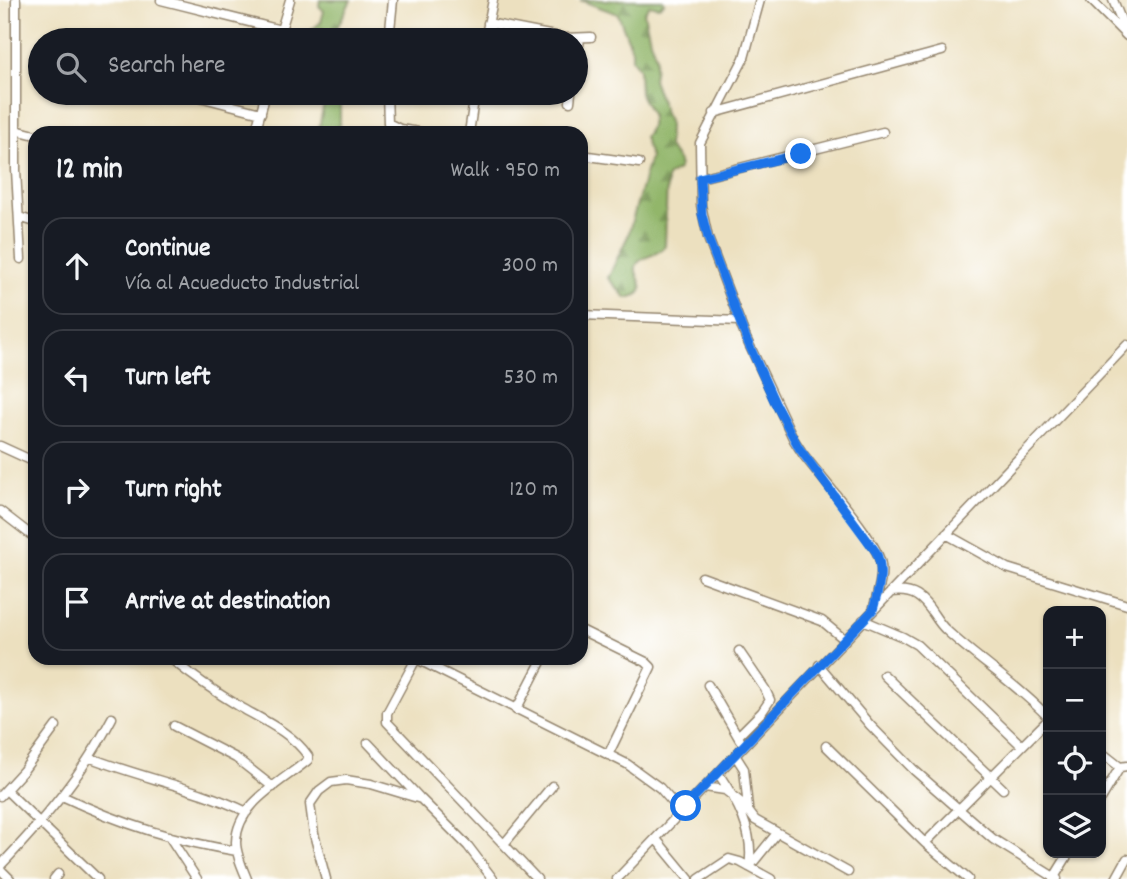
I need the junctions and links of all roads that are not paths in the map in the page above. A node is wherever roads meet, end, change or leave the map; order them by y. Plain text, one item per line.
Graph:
1 (16, 0) edge
2 (161, 0) edge
3 (290, 0) edge
4 (393, 0) edge
5 (493, 0) edge
6 (760, 0) edge
7 (1091, 0) edge
8 (1113, 0) edge
9 (488, 23) junction
10 (273, 28) edge
11 (282, 28) edge
12 (390, 28) edge
13 (487, 28) edge
14 (517, 28) edge
15 (1127, 36) edge
16 (591, 37) dead end
17 (588, 38) edge
18 (942, 51) dead end
19 (230, 105) edge
20 (263, 105) edge
21 (387, 105) edge
22 (473, 105) edge
23 (261, 113) junction
24 (715, 113) junction
25 (258, 126) edge
26 (395, 126) edge
27 (470, 126) edge
28 (16, 130) junction
29 (883, 132) dead end
30 (28, 133) edge
31 (588, 156) edge
32 (639, 163) dead end
33 (700, 178) junction
34 (19, 218) junction
35 (28, 220) edge
36 (21, 259) dead end
37 (588, 315) edge
38 (740, 321) junction
39 (1127, 345) edge
40 (0, 446) edge
41 (28, 459) edge
42 (0, 511) edge
43 (28, 533) edge
44 (946, 534) junction
45 (702, 577) dead end
46 (890, 592) junction
47 (1127, 605) edge
48 (873, 610) junction
49 (863, 620) junction
50 (588, 633) edge
51 (845, 640) junction
52 (739, 651) dead end
53 (179, 665) edge
54 (411, 665) edge
55 (429, 665) edge
56 (539, 665) edge
57 (819, 665) junction
58 (884, 675) dead end
59 (708, 685) dead end
60 (516, 710) junction
61 (1043, 713) edge
62 (112, 718) dead end
63 (1043, 723) edge
64 (56, 726) dead end
65 (174, 726) dead end
66 (737, 736) junction
67 (368, 743) dead end
68 (743, 746) junction
69 (826, 746) dead end
70 (1022, 746) junction
71 (608, 755) junction
72 (735, 755) junction
73 (1106, 755) edge
74 (91, 758) junction
75 (1123, 766) edge
76 (718, 773) junction
77 (991, 777) junction
78 (552, 786) dead end
79 (273, 787) junction
80 (705, 787) junction
81 (1003, 789) dead end
82 (3, 793) edge
83 (731, 795) junction
84 (1104, 795) edge
85 (62, 796) junction
86 (421, 799) junction
87 (959, 810) junction
88 (247, 812) junction
89 (681, 812) junction
90 (750, 815) junction
91 (41, 823) junction
92 (748, 828) junction
93 (776, 833) junction
94 (169, 836) junction
95 (656, 839) junction
96 (925, 843) junction
97 (504, 844) junction
98 (237, 851) junction
99 (1066, 858) edge
100 (1127, 859) edge
101 (0, 867) edge
102 (749, 867) junction
103 (1124, 870) edge
104 (848, 872) dead end
105 (1055, 878) edge
106 (10, 879) edge
107 (98, 879) edge
108 (197, 879) edge
109 (247, 879) edge
110 (326, 879) edge
111 (493, 879) edge
112 (537, 879) edge
113 (617, 879) edge
114 (689, 879) edge
115 (699, 879) edge
116 (771, 879) edge
117 (968, 879) edge
118 (1116, 879) edge

1 - 28 street
2 - 10 street
3 - 11 street
4 - 12 street
5 - 9 street
6 - 24 street
7 - 15 street
8 - 15 street
9 - 13 street
9 - 14 street
16 - 17 street
18 - 24 street
19 - 23 street
20 - 23 street
21 - 26 street
22 - 27 street
23 - 25 street
24 - 33 street
28 - 30 street
28 - 34 street
29 - 33 street
31 - 32 street
33 - 38 street
34 - 35 street
34 - 36 street
37 - 38 street
38 - 48 street
39 - 44 street
40 - 41 street
42 - 43 street
44 - 46 street
44 - 47 street
45 - 51 street
46 - 48 street
46 - 61 street
48 - 49 street
49 - 51 street
49 - 70 street
50 - 71 street
51 - 57 street
52 - 66 street
53 - 79 street
54 - 97 street
55 - 60 street
56 - 60 street
57 - 68 street
57 - 87 street
58 - 77 street
59 - 66 street
60 - 71 street
62 - 74 street
63 - 70 street
64 - 82 street
65 - 79 street
66 - 68 street
67 - 86 street
68 - 72 street
69 - 96 street
70 - 77 street
71 - 89 street
72 - 76 street
72 - 90 street
73 - 75 street
74 - 85 street
74 - 88 street
75 - 84 street
76 - 80 street
76 - 83 street
77 - 81 street
77 - 87 street
78 - 97 street
79 - 88 street
80 - 83 street
80 - 89 street
82 - 91 street
83 - 90 street
83 - 92 street
85 - 91 street
85 - 94 street
86 - 110 street
86 - 111 street
87 - 96 street
87 - 105 street
88 - 98 street
89 - 95 street
90 - 92 street
90 - 93 street
91 - 101 street
91 - 107 street
92 - 102 street
93 - 102 street
93 - 104 street
94 - 98 street
94 - 108 street
95 - 113 street
95 - 114 street
96 - 117 street
97 - 112 street
98 - 109 street
99 - 105 street
100 - 103 street
101 - 106 street
102 - 115 street
102 - 116 street
103 - 118 street

